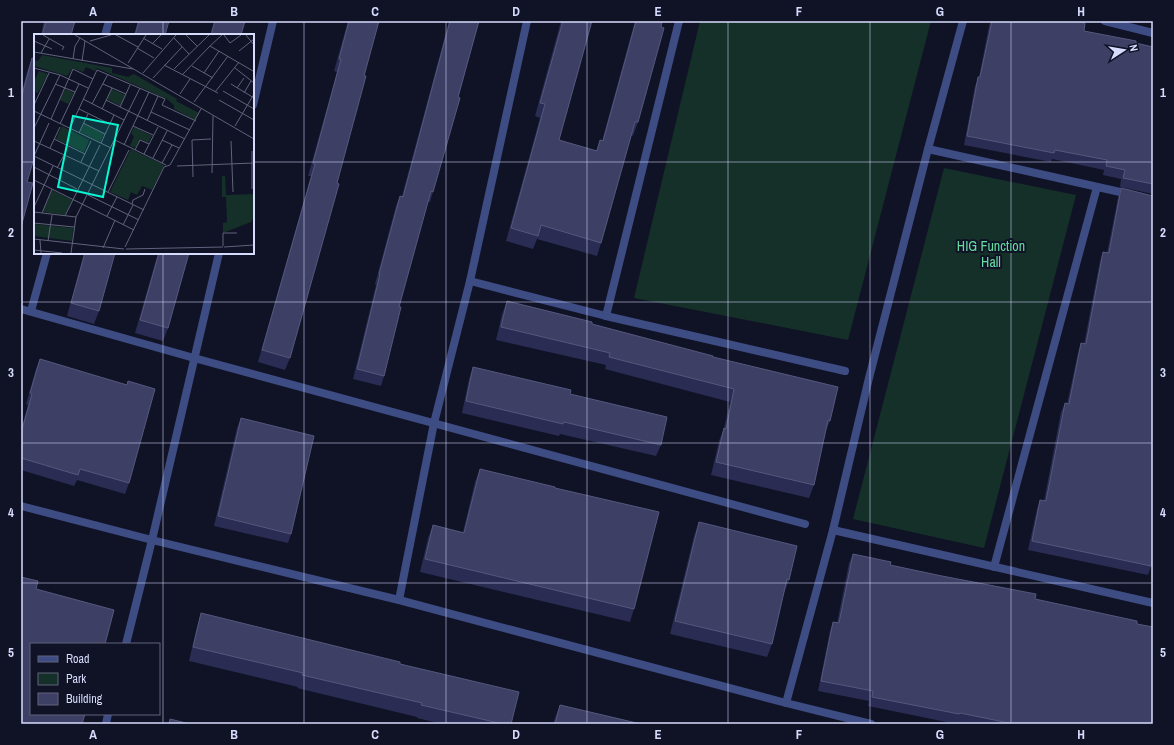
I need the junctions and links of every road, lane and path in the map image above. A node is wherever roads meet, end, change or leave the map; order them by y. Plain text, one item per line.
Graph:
1 (109, 21) edge
2 (272, 21) edge
3 (527, 21) edge
4 (678, 21) edge
5 (963, 21) edge
6 (1105, 21) edge
7 (1153, 33) edge
8 (105, 34) edge
9 (254, 101) edge
10 (928, 149) junction
11 (1097, 188) junction
12 (1139, 197) edge
13 (47, 254) edge
14 (219, 254) edge
15 (470, 281) junction
16 (21, 309) edge
17 (31, 311) junction
18 (606, 316) junction
19 (194, 358) junction
20 (845, 371) dead end
21 (434, 423) junction
22 (21, 506) edge
23 (805, 524) dead end
24 (833, 530) junction
25 (152, 540) junction
26 (994, 567) junction
27 (399, 600) junction
28 (1153, 603) edge
29 (126, 643) edge
30 (786, 703) junction
31 (871, 724) edge

1 - 8 street
2 - 9 street
3 - 15 street
4 - 18 street
5 - 10 street
6 - 7 street
10 - 11 street
10 - 24 street
11 - 12 street
11 - 26 street
13 - 17 street
14 - 19 street
15 - 18 street
15 - 21 street
16 - 17 street
17 - 19 street
18 - 20 street
19 - 21 street
19 - 25 street
21 - 23 street
21 - 27 street
22 - 25 street
24 - 26 street
24 - 30 street
25 - 27 street
25 - 29 street
26 - 28 street
27 - 30 street
30 - 31 street

